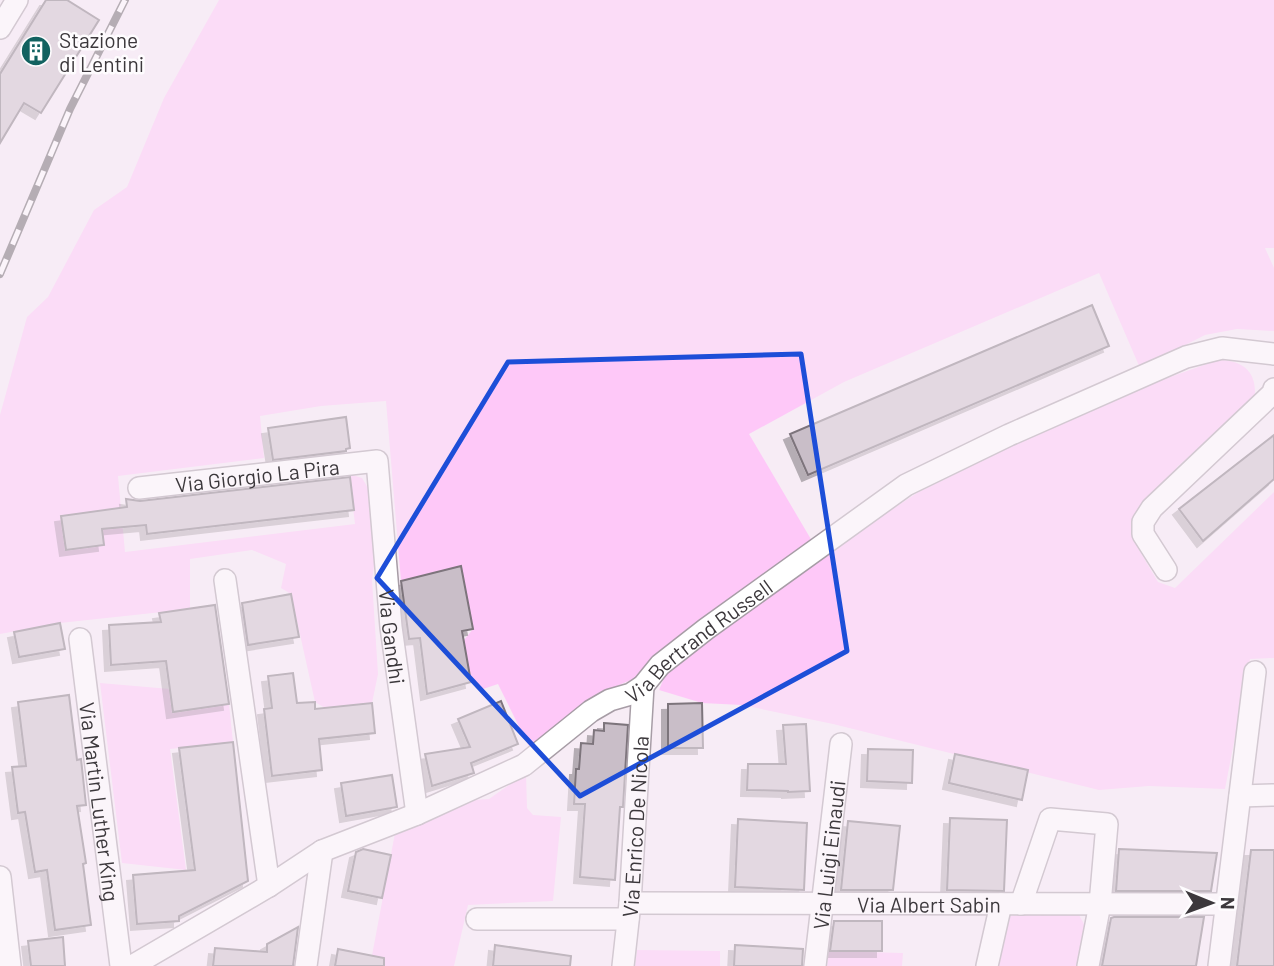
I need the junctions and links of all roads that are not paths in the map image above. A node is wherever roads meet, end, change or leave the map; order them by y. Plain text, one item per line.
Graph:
1 (17, 0) edge
2 (1, 25) edge
3 (1274, 354) edge
4 (1274, 389) edge
5 (377, 461) joint
6 (139, 488) dead end
7 (1166, 570) dead end
8 (225, 580) dead end
9 (80, 639) dead end
10 (1255, 672) dead end
11 (643, 687) junction
12 (841, 744) dead end
13 (1274, 795) edge
14 (1240, 796) junction
15 (417, 814) junction
16 (322, 851) junction
17 (0, 877) edge
18 (269, 886) junction
19 (821, 904) junction
20 (1011, 904) junction
21 (1100, 904) junction
22 (1227, 904) junction
23 (629, 911) junction
24 (477, 919) dead end
25 (9, 966) edge
26 (121, 966) edge
27 (132, 966) edge
28 (306, 966) edge
29 (623, 966) edge
30 (815, 966) edge
31 (987, 966) edge
32 (1088, 966) edge
33 (1219, 966) edge

1 - 2 street
3 - 11 street, Via Bertrand Russell
4 - 7 street
5 - 6 street, Via Giorgio La Pira
5 - 15 street, Via Gandhi
8 - 18 street
9 - 26 street, Via Martin Luther King
10 - 14 street
11 - 15 street, Via Bertrand Russell
11 - 23 street, Via Enrico De Nicola
12 - 19 street, Via Luigi Einaudi
13 - 14 street
14 - 22 street
15 - 16 street, Via Bertrand Russell
16 - 18 street, Via Bertrand Russell
16 - 28 street
17 - 25 street
18 - 27 street, Via Bertrand Russell
19 - 20 street, Via Albert Sabin
19 - 23 street, Via Albert Sabin
19 - 30 street, Via Luigi Einaudi
20 - 21 street, Via Albert Sabin
20 - 21 street
20 - 31 street
21 - 22 street, Via Albert Sabin
21 - 32 street
22 - 33 street
23 - 24 street, Via Albert Sabin
23 - 29 street, Via Enrico De Nicola

